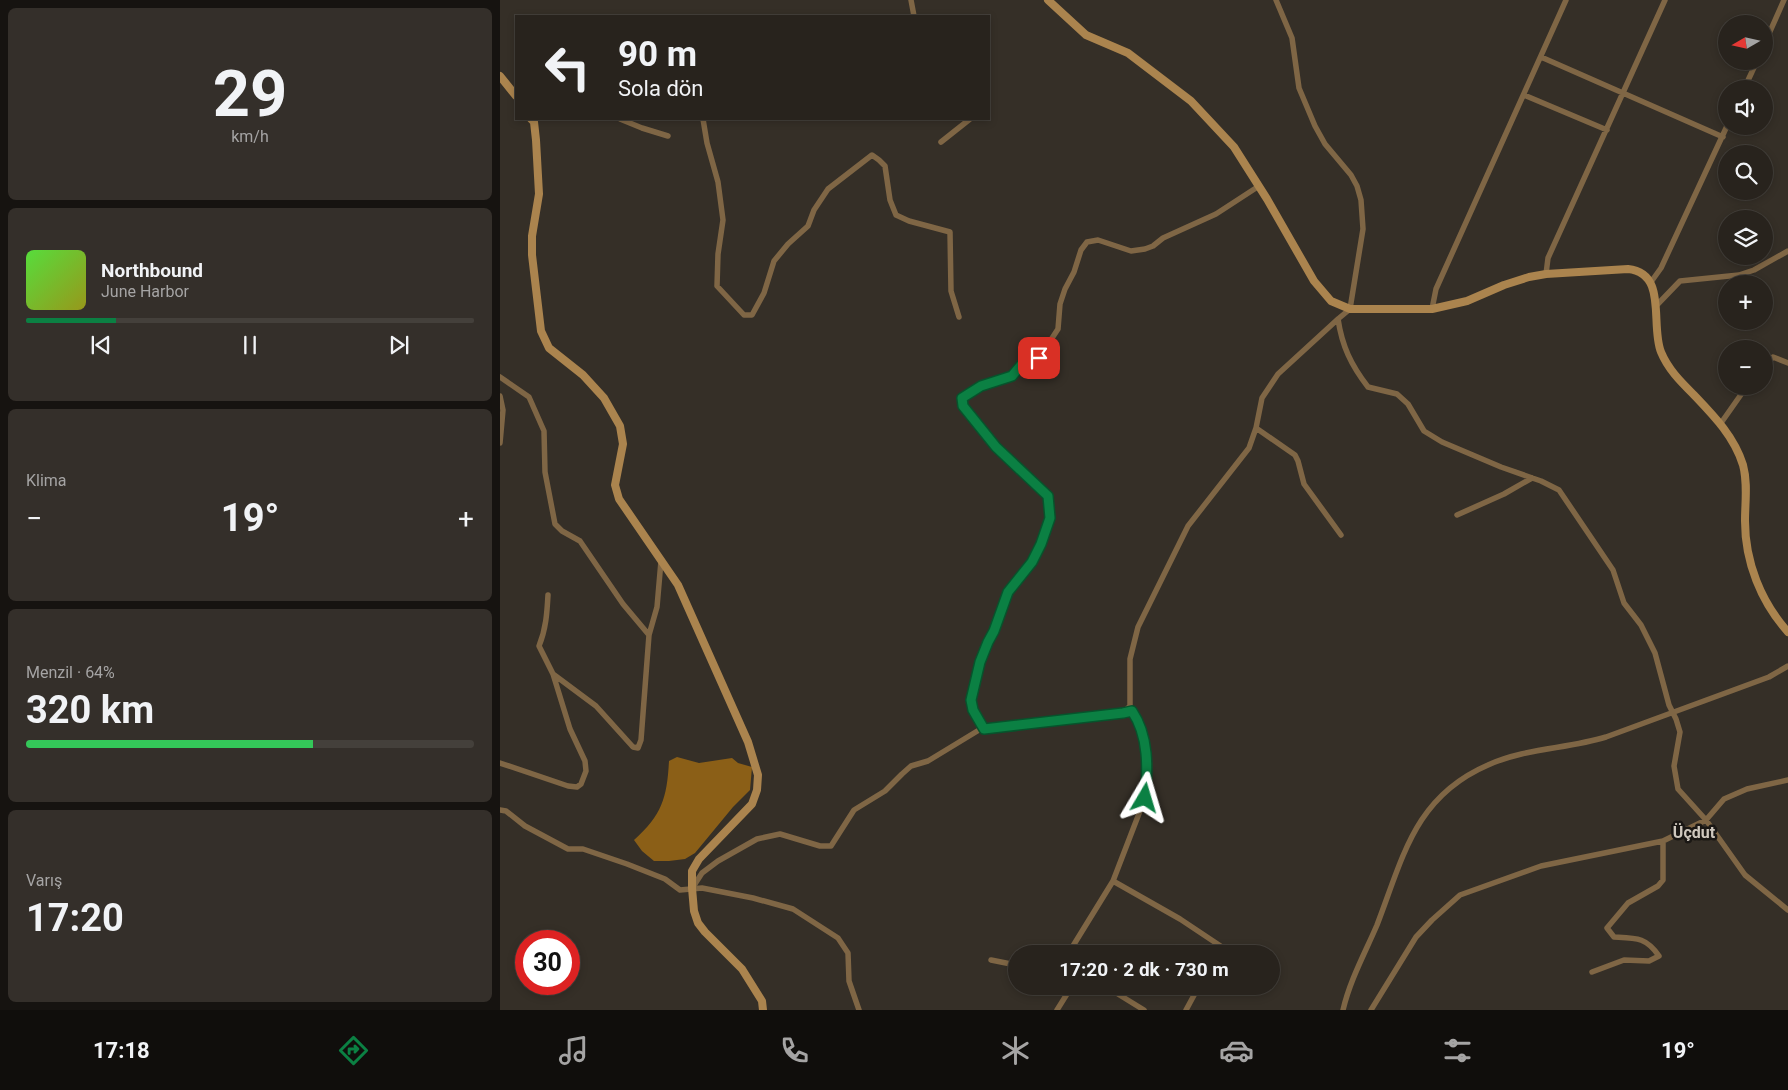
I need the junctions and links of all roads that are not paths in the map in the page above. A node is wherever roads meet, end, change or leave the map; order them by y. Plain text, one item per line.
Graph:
1 (911, 0) edge
2 (1048, 0) edge
3 (1276, 0) edge
4 (1566, 0) edge
5 (1665, 0) edge
6 (1784, 0) edge
7 (914, 15) edge
8 (1773, 25) edge
9 (1541, 56) junction
10 (500, 76) edge
11 (515, 92) edge
12 (1624, 93) junction
13 (1524, 95) junction
14 (532, 120) edge
15 (622, 120) edge
16 (703, 120) edge
17 (969, 120) edge
18 (1607, 130) junction
19 (668, 136) dead end
20 (1723, 137) joint
21 (941, 142) dead end
22 (1259, 186) junction
23 (1788, 252) edge
24 (1546, 274) junction
25 (1651, 282) junction
26 (1655, 308) junction
27 (1350, 309) junction
28 (1432, 309) junction
29 (959, 317) dead end
30 (1338, 319) junction
31 (1773, 357) edge
32 (1788, 363) edge
33 (500, 377) edge
34 (1741, 395) edge
35 (500, 396) edge
36 (1721, 423) junction
37 (1256, 428) junction
38 (500, 443) edge
39 (1532, 478) junction
40 (1457, 515) dead end
41 (1342, 535) dead end
42 (662, 559) junction
43 (548, 595) dead end
44 (1788, 632) edge
45 (649, 634) junction
46 (1788, 666) edge
47 (553, 674) junction
48 (1123, 713) junction
49 (1673, 713) junction
50 (984, 729) junction
51 (500, 763) edge
52 (1788, 780) edge
53 (500, 810) edge
54 (1706, 820) junction
55 (1663, 841) junction
56 (1113, 881) junction
57 (692, 888) junction
58 (1788, 910) edge
59 (1074, 945) edge
60 (1219, 945) edge
61 (990, 960) dead end
62 (1008, 963) edge
63 (1592, 972) dead end
64 (1066, 995) edge
65 (1120, 995) edge
66 (1194, 995) edge
67 (763, 1010) edge
68 (859, 1010) edge
69 (1057, 1010) edge
70 (1144, 1010) edge
71 (1186, 1010) edge
72 (1343, 1010) edge
73 (1371, 1010) edge

1 - 7 street
2 - 22 street
3 - 27 street
4 - 9 street
5 - 12 street
6 - 8 street
9 - 12 street
9 - 13 street
10 - 11 street
12 - 18 street
12 - 20 street
13 - 18 street
13 - 28 street
14 - 42 street
15 - 19 street
16 - 29 street
17 - 21 street
18 - 24 street
20 - 25 street
22 - 27 street
22 - 50 street
23 - 26 street
24 - 25 street
24 - 28 street
25 - 26 street
26 - 36 street
27 - 28 street
27 - 30 street
30 - 37 street
30 - 39 street
31 - 32 street
33 - 45 street
34 - 36 street
35 - 38 street
36 - 44 street
37 - 41 street
37 - 48 street
39 - 40 street
39 - 49 street
42 - 45 street
42 - 57 street
43 - 47 street
45 - 47 street
46 - 49 street
47 - 51 street
48 - 50 street
48 - 56 street
49 - 54 street
49 - 72 street
50 - 57 street
52 - 54 street
53 - 57 street
54 - 55 street
54 - 58 street
55 - 63 street
55 - 73 street
56 - 59 street
56 - 60 street
57 - 67 street
57 - 68 street
61 - 62 street
64 - 69 street
65 - 70 street
66 - 71 street

